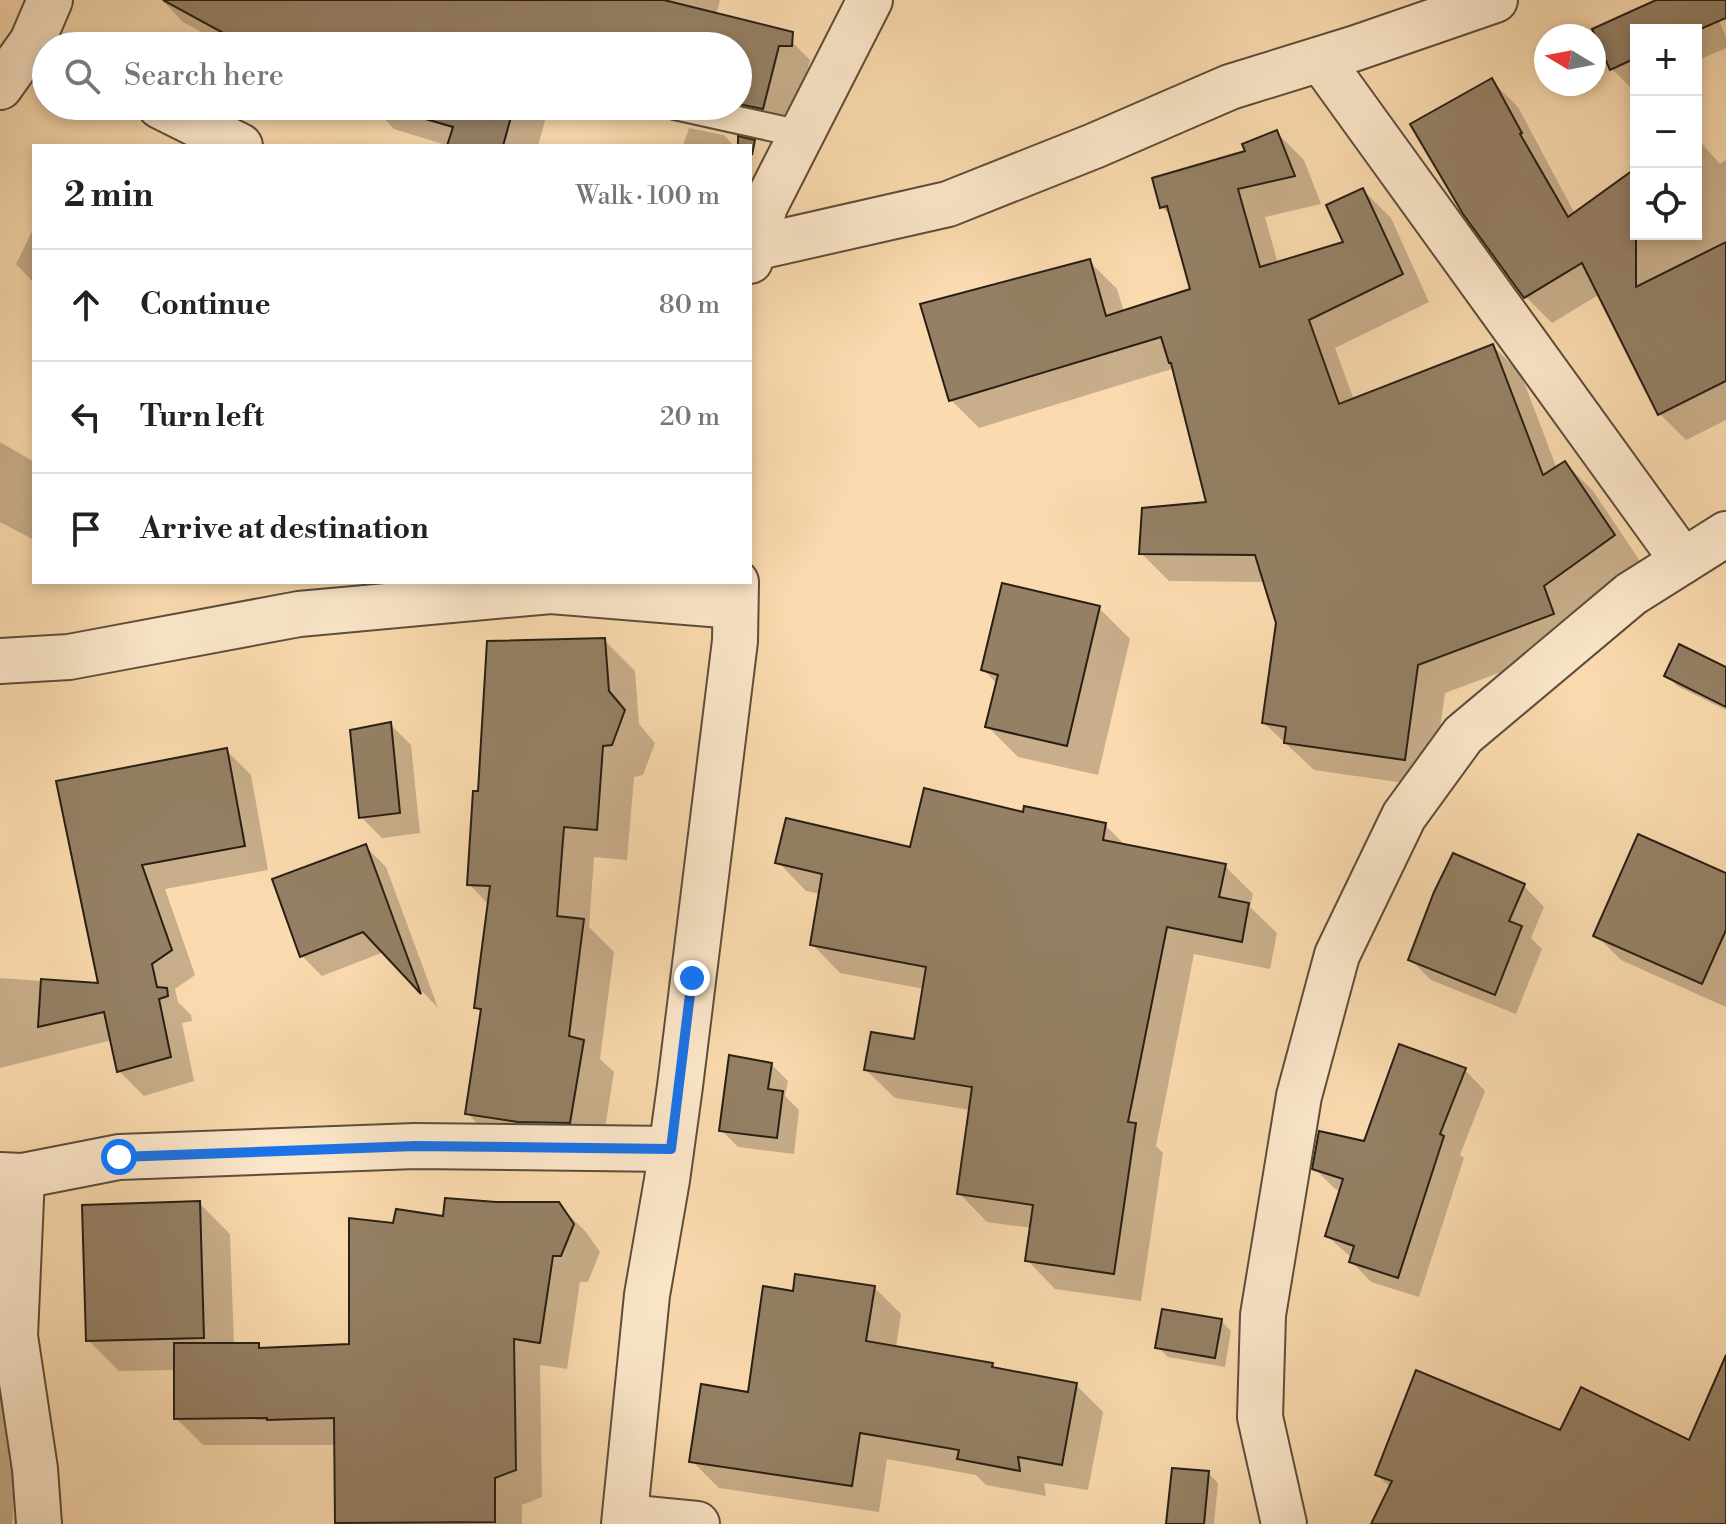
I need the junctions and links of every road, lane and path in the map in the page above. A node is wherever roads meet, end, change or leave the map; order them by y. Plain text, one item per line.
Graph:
1 (50, 0) edge
2 (870, 0) edge
3 (1495, 0) edge
4 (42, 32) edge
5 (32, 53) edge
6 (1321, 60) junction
7 (0, 87) edge
8 (188, 120) edge
9 (738, 120) edge
10 (801, 134) junction
11 (236, 144) edge
12 (752, 254) edge
13 (1726, 534) edge
14 (1683, 561) junction
15 (736, 594) edge
16 (0, 661) edge
17 (671, 1149) junction
18 (11, 1176) edge
19 (17, 1467) edge
20 (624, 1520) edge
21 (39, 1524) edge
22 (697, 1524) edge
23 (1284, 1524) edge

1 - 4 street
2 - 10 street
3 - 6 street
5 - 7 street
6 - 12 street
6 - 14 street
8 - 11 street
9 - 10 lane
10 - 12 street
13 - 14 street
14 - 23 street
15 - 16 street
15 - 17 street
17 - 18 street
17 - 20 street
18 - 19 street
19 - 21 street
20 - 22 street

